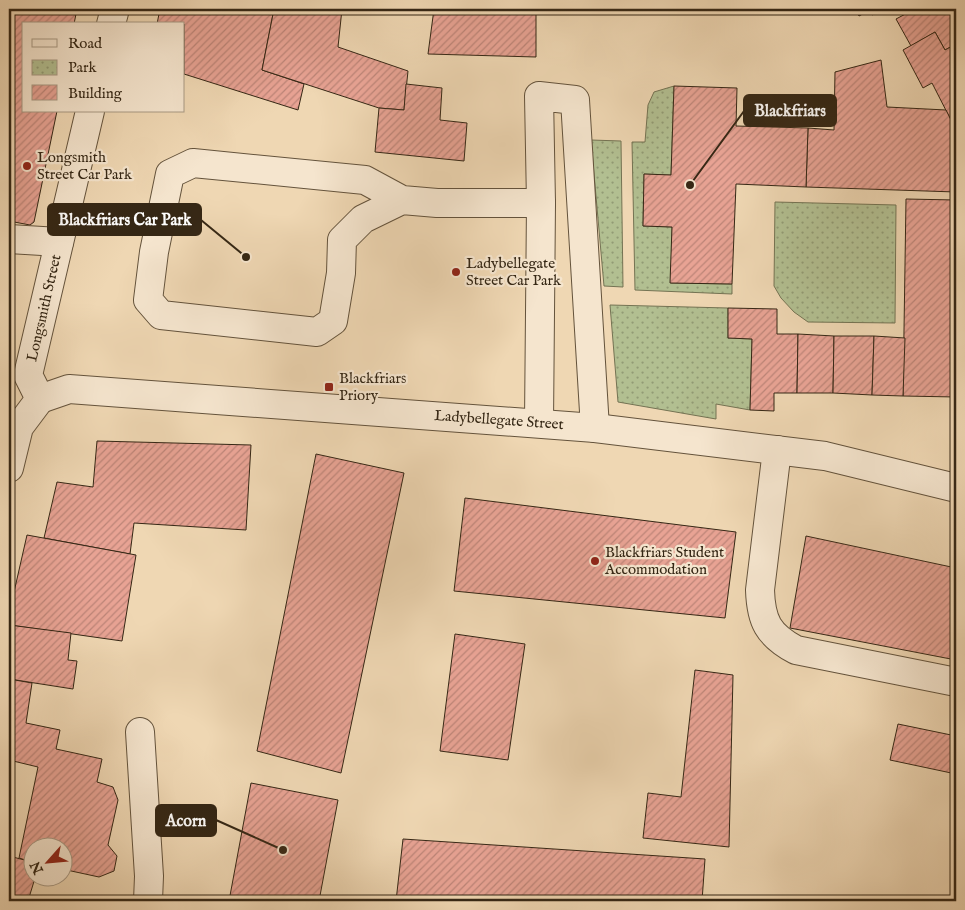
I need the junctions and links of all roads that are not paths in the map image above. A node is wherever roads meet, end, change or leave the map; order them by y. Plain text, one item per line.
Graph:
1 (115, 9) edge
2 (112, 22) edge
3 (90, 112) edge
4 (402, 200) junction
5 (541, 203) junction
6 (9, 239) edge
7 (59, 242) junction
8 (40, 399) junction
9 (539, 423) junction
10 (595, 428) junction
11 (777, 450) junction
12 (9, 468) edge
13 (956, 488) edge
14 (956, 682) edge
15 (140, 732) dead end
16 (148, 901) edge

1 - 2 street
3 - 7 street, Longsmith Street
4 - 4 street
4 - 5 street
5 - 9 street
5 - 10 street
6 - 7 street
7 - 8 street, Longsmith Street
8 - 9 street, Ladybellegate Street
8 - 12 street
9 - 10 street, Ladybellegate Street
10 - 11 street, Ladybellegate Street
11 - 13 street, Ladybellegate Street
11 - 14 street
15 - 16 street

